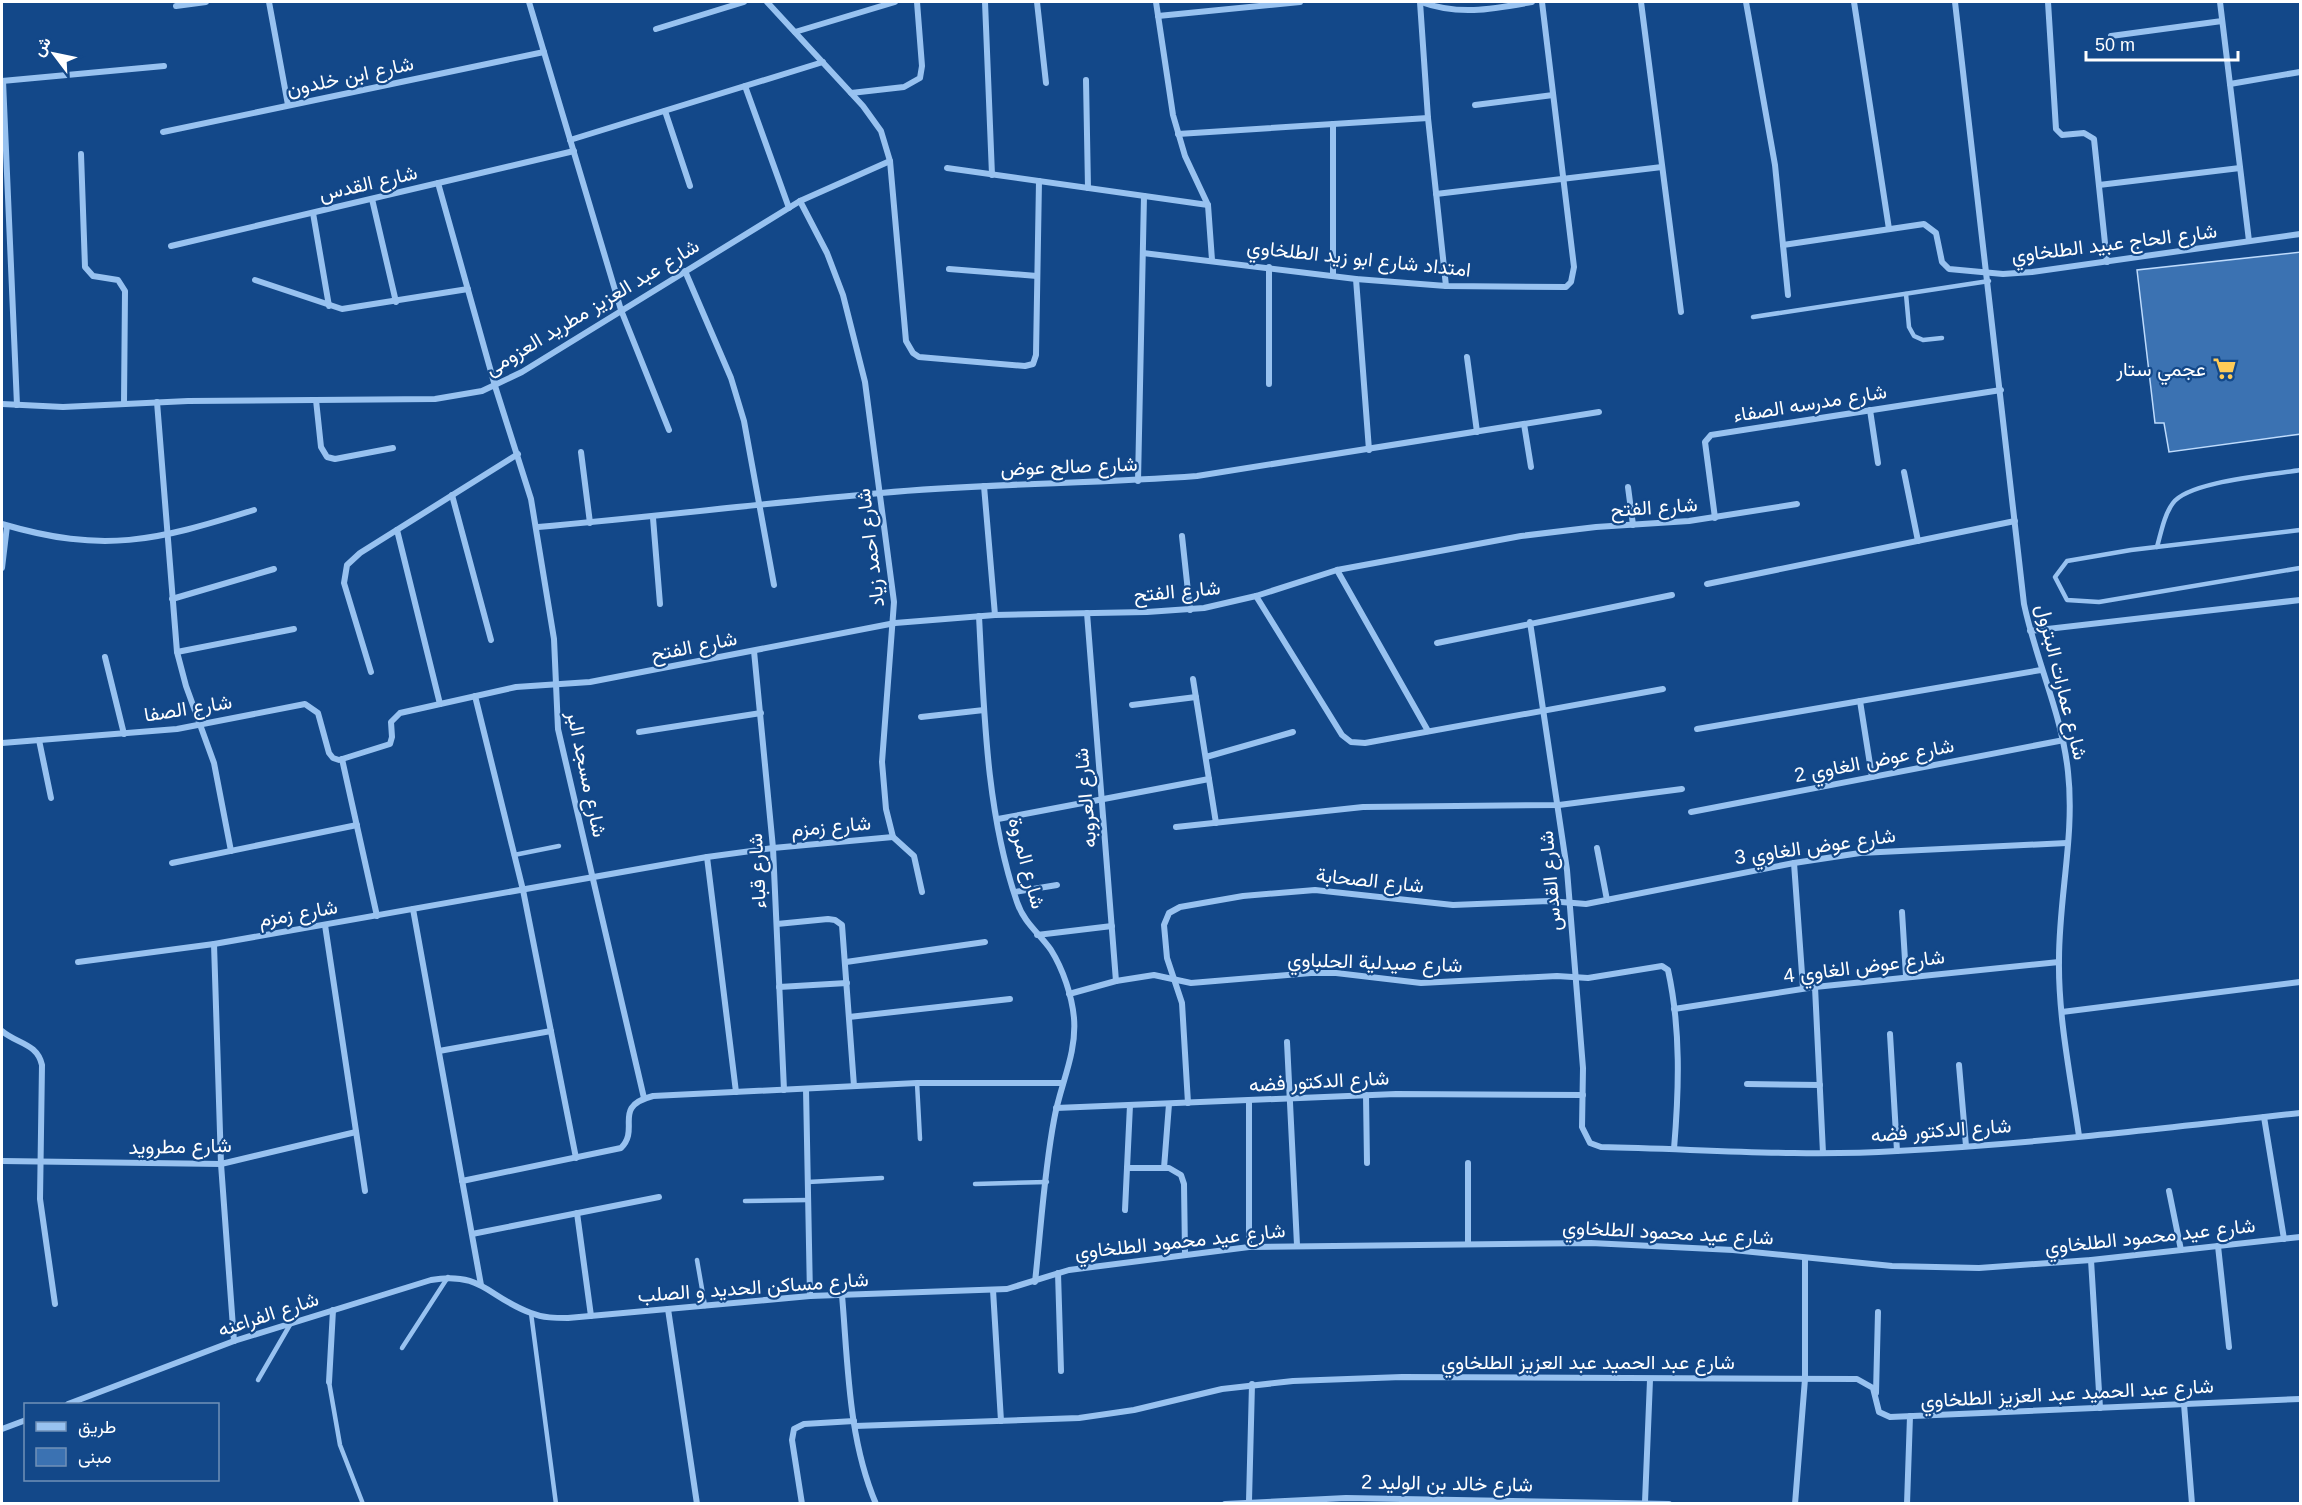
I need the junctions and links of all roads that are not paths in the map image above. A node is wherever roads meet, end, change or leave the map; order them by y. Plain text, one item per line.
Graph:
1 (206, 2) edge
2 (269, 2) edge
3 (529, 2) edge
4 (744, 2) edge
5 (767, 2) edge
6 (895, 2) edge
7 (917, 2) edge
8 (985, 2) edge
9 (1037, 2) edge
10 (1156, 2) edge
11 (1300, 2) edge
12 (1420, 2) edge
13 (1532, 2) edge
14 (1542, 2) edge
15 (1641, 2) edge
16 (1746, 2) edge
17 (1854, 2) edge
18 (1955, 2) edge
19 (2048, 2) edge
20 (2220, 2) edge
21 (879, 4) edge
22 (176, 6) dead end
23 (1158, 16) junction
24 (2222, 21) junction
25 (656, 29) dead end
26 (795, 32) junction
27 (2111, 36) dead end
28 (544, 52) junction
29 (823, 62) junction
30 (164, 66) dead end
31 (2301, 72) edge
32 (1086, 80) dead end
33 (2, 81) edge
34 (1046, 83) dead end
35 (2230, 84) junction
36 (745, 86) junction
37 (851, 93) junction
38 (1553, 94) junction
39 (288, 105) junction
40 (1475, 105) dead end
41 (665, 111) junction
42 (1428, 118) junction
43 (1333, 124) junction
44 (163, 132) dead end
45 (1178, 134) junction
46 (570, 140) junction
47 (574, 151) junction
48 (81, 154) dead end
49 (890, 161) junction
50 (948, 168) dead end
51 (1662, 168) junction
52 (2240, 168) junction
53 (993, 175) junction
54 (1563, 179) junction
55 (1039, 181) junction
56 (438, 183) junction
57 (2099, 185) junction
58 (690, 186) dead end
59 (1088, 188) junction
60 (1436, 194) junction
61 (1144, 196) junction
62 (372, 199) junction
63 (800, 201) junction
64 (1208, 205) junction
65 (789, 208) junction
66 (313, 213) junction
67 (5, 218) edge
68 (1889, 229) junction
69 (2301, 234) edge
70 (2249, 241) junction
71 (1782, 244) junction
72 (171, 246) dead end
73 (1143, 253) junction
74 (1212, 260) junction
75 (2107, 262) junction
76 (1269, 267) junction
77 (949, 269) dead end
78 (685, 271) junction
79 (1988, 273) junction
80 (1333, 275) junction
81 (1037, 276) junction
82 (1356, 279) junction
83 (255, 280) dead end
84 (1989, 281) junction
85 (1446, 286) junction
86 (468, 290) junction
87 (1906, 294) junction
88 (1788, 295) dead end
89 (396, 302) junction
90 (329, 306) junction
91 (621, 310) junction
92 (1681, 312) dead end
93 (1753, 317) dead end
94 (1942, 338) dead end
95 (1467, 357) dead end
96 (1269, 384) dead end
97 (495, 386) junction
98 (2001, 390) junction
99 (316, 400) junction
100 (157, 402) junction
101 (2, 404) edge
102 (124, 404) junction
103 (17, 405) junction
104 (1870, 410) junction
105 (1599, 412) dead end
106 (1524, 424) junction
107 (669, 430) dead end
108 (1477, 432) junction
109 (393, 447) dead end
110 (1369, 450) junction
111 (581, 452) dead end
112 (518, 454) junction
113 (1878, 463) dead end
114 (1531, 467) dead end
115 (2301, 470) edge
116 (1904, 472) dead end
117 (1138, 481) junction
118 (984, 486) junction
119 (1628, 487) dead end
120 (880, 493) junction
121 (452, 495) junction
122 (1797, 504) dead end
123 (759, 506) junction
124 (254, 510) dead end
125 (653, 518) junction
126 (1715, 518) junction
127 (2015, 521) junction
128 (590, 523) junction
129 (4, 525) edge
130 (1633, 525) junction
131 (538, 527) junction
132 (397, 530) junction
133 (2301, 530) edge
134 (166, 536) junction
135 (1182, 536) dead end
136 (1918, 541) junction
137 (2157, 547) junction
138 (2, 568) edge
139 (2301, 568) edge
140 (274, 569) dead end
141 (1337, 570) junction
142 (1707, 584) dead end
143 (774, 585) dead end
144 (1672, 595) dead end
145 (1256, 596) junction
146 (172, 599) junction
147 (2301, 600) edge
148 (660, 604) dead end
149 (1190, 610) junction
150 (1087, 613) junction
151 (995, 615) junction
152 (980, 616) junction
153 (1530, 622) junction
154 (894, 623) junction
155 (294, 628) dead end
156 (2030, 631) junction
157 (491, 640) dead end
158 (1437, 643) dead end
159 (754, 651) junction
160 (177, 652) junction
161 (105, 657) dead end
162 (2041, 670) junction
163 (370, 672) dead end
164 (1193, 679) dead end
165 (555, 684) junction
166 (1663, 689) dead end
167 (475, 696) junction
168 (1196, 697) junction
169 (1860, 701) junction
170 (440, 704) junction
171 (1132, 705) dead end
172 (984, 710) junction
173 (1544, 710) junction
174 (761, 713) junction
175 (921, 717) dead end
176 (201, 725) junction
177 (1697, 729) dead end
178 (1428, 730) junction
179 (639, 732) dead end
180 (1293, 732) dead end
181 (124, 734) junction
182 (39, 740) junction
183 (2064, 741) junction
184 (2, 743) edge
185 (1206, 757) junction
186 (342, 759) junction
187 (1872, 777) junction
188 (1209, 779) junction
189 (1682, 789) dead end
190 (51, 798) dead end
191 (1102, 800) junction
192 (1559, 805) junction
193 (1691, 812) dead end
194 (998, 819) junction
195 (1216, 823) junction
196 (357, 825) junction
197 (1176, 827) dead end
198 (893, 837) junction
199 (2067, 843) junction
200 (558, 846) dead end
201 (773, 848) junction
202 (1598, 848) dead end
203 (231, 851) junction
204 (514, 855) junction
205 (707, 857) junction
206 (172, 863) dead end
207 (1794, 863) junction
208 (594, 878) junction
209 (1057, 885) dead end
210 (523, 890) junction
211 (922, 892) dead end
212 (1014, 892) junction
213 (1607, 900) junction
214 (1570, 902) junction
215 (413, 909) junction
216 (1902, 912) dead end
217 (377, 916) junction
218 (777, 924) junction
219 (325, 925) junction
220 (1112, 926) junction
221 (1037, 934) junction
222 (984, 942) dead end
223 (214, 944) junction
224 (78, 962) dead end
225 (846, 962) junction
226 (2058, 962) junction
227 (1905, 976) junction
228 (1575, 977) junction
229 (1175, 979) junction
230 (1116, 981) junction
231 (2301, 982) edge
232 (847, 983) junction
233 (779, 987) junction
234 (1815, 987) junction
235 (1803, 988) junction
236 (1069, 994) junction
237 (1010, 999) dead end
238 (1674, 1009) junction
239 (2062, 1012) junction
240 (849, 1017) junction
241 (551, 1031) junction
242 (2, 1032) edge
243 (1890, 1034) dead end
244 (1287, 1042) dead end
245 (439, 1052) junction
246 (1959, 1065) dead end
247 (917, 1083) junction
248 (1063, 1083) junction
249 (1748, 1084) dead end
250 (854, 1086) junction
251 (1820, 1086) junction
252 (806, 1089) junction
253 (784, 1090) junction
254 (736, 1092) junction
255 (1366, 1095) junction
256 (1583, 1095) junction
257 (644, 1098) junction
258 (1290, 1099) junction
259 (1249, 1101) junction
260 (1188, 1103) junction
261 (1169, 1104) junction
262 (1130, 1105) junction
263 (1056, 1108) junction
264 (2301, 1113) edge
265 (2264, 1117) junction
266 (356, 1132) junction
267 (2079, 1136) junction
268 (920, 1139) dead end
269 (1586, 1139) joint
270 (1966, 1146) junction
271 (1674, 1149) junction
272 (1897, 1151) junction
273 (1823, 1153) junction
274 (576, 1158) junction
275 (2, 1161) edge
276 (1367, 1162) dead end
277 (40, 1163) junction
278 (1468, 1163) dead end
279 (221, 1164) junction
280 (1127, 1168) junction
281 (1164, 1168) junction
282 (882, 1178) dead end
283 (462, 1181) junction
284 (808, 1182) junction
285 (1047, 1182) junction
286 (975, 1184) dead end
287 (365, 1191) dead end
288 (2169, 1191) dead end
289 (659, 1197) dead end
290 (808, 1200) junction
291 (745, 1201) dead end
292 (1125, 1209) dead end
293 (578, 1213) junction
294 (472, 1234) junction
295 (2301, 1237) edge
296 (2284, 1239) junction
297 (1468, 1243) junction
298 (1298, 1245) junction
299 (2218, 1246) junction
300 (1249, 1247) junction
301 (2181, 1250) junction
302 (1185, 1253) junction
303 (1806, 1258) junction
304 (698, 1260) dead end
305 (2091, 1260) junction
306 (1058, 1273) junction
307 (448, 1277) junction
308 (1035, 1282) junction
309 (481, 1285) junction
310 (993, 1290) junction
311 (842, 1294) junction
312 (810, 1296) junction
313 (55, 1304) dead end
314 (705, 1306) junction
315 (668, 1309) junction
316 (333, 1310) junction
317 (1878, 1312) dead end
318 (531, 1313) junction
319 (591, 1316) junction
320 (291, 1323) junction
321 (234, 1341) junction
322 (2229, 1347) dead end
323 (402, 1348) dead end
324 (1061, 1371) dead end
325 (1805, 1379) junction
326 (258, 1380) dead end
327 (1650, 1380) junction
328 (329, 1382) joint
329 (1252, 1384) junction
330 (1876, 1394) junction
331 (2301, 1399) edge
332 (71, 1403) edge
333 (2184, 1404) junction
334 (2100, 1408) junction
335 (1910, 1416) junction
336 (24, 1421) edge
337 (1001, 1421) junction
338 (854, 1424) junction
339 (2, 1429) edge
340 (1249, 1501) junction
341 (1645, 1502) edge
342 (363, 1503) edge
343 (556, 1503) edge
344 (697, 1503) edge
345 (802, 1503) edge
346 (876, 1503) edge
347 (1225, 1503) edge
348 (1557, 1503) edge
349 (1669, 1503) edge
350 (1795, 1503) edge
351 (1907, 1503) edge
352 (2192, 1503) edge

1 - 22 street
2 - 39 street
3 - 28 street
4 - 25 street
5 - 26 street
6 - 21 street
7 - 37 street
8 - 53 street
9 - 34 street
10 - 23 street
11 - 23 street
12 - 13 street
12 - 42 street
14 - 38 street
15 - 51 street
16 - 71 street
17 - 68 street
18 - 79 street, شارع عمارات البترول
19 - 57 street
20 - 24 street
21 - 26 street
23 - 45 street
24 - 27 street
24 - 35 street
26 - 29 street
28 - 39 street, شارع ابن خلدون
28 - 46 street
29 - 36 street
29 - 37 street
30 - 33 street
31 - 35 street
32 - 59 street
33 - 67 street
35 - 52 street
36 - 41 street
36 - 65 street
37 - 49 street
38 - 40 street
38 - 54 street
39 - 44 street, شارع ابن خلدون
41 - 46 street
41 - 58 street
42 - 43 street
42 - 60 street
43 - 45 street
43 - 80 street
45 - 64 street
46 - 47 street
47 - 56 street, شارع القدس
47 - 91 street
48 - 102 street
49 - 63 street, شارع عبد العزيز مطريد العزومى
49 - 81 street
50 - 53 street
51 - 54 street
51 - 92 street
52 - 57 street
52 - 70 street
53 - 55 street
54 - 60 street
54 - 85 street, امتداد شارع ابو زيد الطلخاوي
55 - 59 street
55 - 81 street
56 - 62 street, شارع القدس
56 - 86 street, شارع مسجد البر
57 - 75 street
59 - 61 street
60 - 85 street
61 - 64 street
61 - 73 street
62 - 66 street, شارع القدس
62 - 89 street
63 - 65 street, شارع عبد العزيز مطريد العزومى
63 - 120 street, شارع احمد زياد
64 - 74 street
65 - 78 street, شارع عبد العزيز مطريد العزومى
66 - 72 street, شارع القدس
66 - 90 street
67 - 103 street
68 - 71 street, شارع الحاج عبيد الطلخاوي
68 - 79 street, شارع الحاج عبيد الطلخاوي
69 - 70 street, شارع الحاج عبيد الطلخاوي
70 - 75 street, شارع الحاج عبيد الطلخاوي
71 - 88 street
73 - 74 street, امتداد شارع ابو زيد الطلخاوي
73 - 117 street
74 - 76 street, امتداد شارع ابو زيد الطلخاوي
75 - 79 street, شارع الحاج عبيد الطلخاوي
76 - 80 street, امتداد شارع ابو زيد الطلخاوي
76 - 96 street
77 - 81 street
78 - 91 street, شارع عبد العزيز مطريد العزومى
78 - 123 street
79 - 84 street, شارع عمارات البترول
80 - 82 street, امتداد شارع ابو زيد الطلخاوي
82 - 85 street, امتداد شارع ابو زيد الطلخاوي
82 - 110 street
83 - 90 street
84 - 87 lane
84 - 98 street, شارع عمارات البترول
86 - 89 street
86 - 97 street, شارع مسجد البر
87 - 93 lane
87 - 94 lane
89 - 90 street
91 - 97 street, شارع عبد العزيز مطريد العزومى
91 - 107 street
95 - 108 street
97 - 99 street, شارع عبد العزيز مطريد العزومى
97 - 112 street, شارع مسجد البر
98 - 104 street, شارع مدرسه الصفاء
98 - 127 street, شارع عمارات البترول
99 - 100 street, شارع عبد العزيز مطريد العزومى
99 - 109 street
100 - 102 street, شارع عبد العزيز مطريد العزومى
100 - 134 street
101 - 103 street, شارع عبد العزيز مطريد العزومى
102 - 103 street, شارع عبد العزيز مطريد العزومى
104 - 113 street
104 - 126 street, شارع مدرسه الصفاء
105 - 106 street, شارع صالح عوض
106 - 108 street, شارع صالح عوض
106 - 114 street
108 - 110 street, شارع صالح عوض
110 - 117 street, شارع صالح عوض
111 - 128 street
112 - 121 street
112 - 131 street, شارع مسجد البر
115 - 137 lane
116 - 136 street
117 - 118 street, شارع صالح عوض
118 - 120 street, شارع صالح عوض
118 - 151 street
119 - 130 street
120 - 123 street, شارع صالح عوض
120 - 154 street, شارع احمد زياد
121 - 132 street
121 - 157 street
122 - 126 street, شارع الفتح
123 - 125 street, شارع صالح عوض
123 - 143 street
124 - 134 street
125 - 128 street, شارع صالح عوض
125 - 148 street
126 - 130 street, شارع الفتح
127 - 136 street
127 - 156 street, شارع عمارات البترول
128 - 131 street, شارع صالح عوض
129 - 134 street
129 - 138 street
130 - 141 street, شارع الفتح
131 - 165 street, شارع مسجد البر
132 - 163 street
132 - 170 street
133 - 137 lane
134 - 146 street
135 - 149 street
136 - 142 street
137 - 139 lane
140 - 146 street
141 - 145 street, شارع الفتح
141 - 178 street
144 - 153 street
145 - 149 street, شارع الفتح
145 - 178 street
146 - 160 street
147 - 156 street
149 - 150 street, شارع الفتح
150 - 151 street, شارع الفتح
150 - 191 street, شارع العروبه
151 - 152 street, شارع الفتح
152 - 154 street, شارع الفتح
152 - 172 street, شارع المروة
153 - 158 street
153 - 173 street, شارع القدس
154 - 159 street, شارع الفتح
154 - 198 street, شارع احمد زياد
155 - 160 street
156 - 162 street, شارع عمارات البترول
159 - 165 street, شارع الفتح
159 - 174 street, شارع قباء
160 - 176 street
161 - 181 street
162 - 169 street
162 - 183 street, شارع عمارات البترول
164 - 168 street
165 - 167 street, شارع الفتح
165 - 208 street, شارع مسجد البر
166 - 173 street
167 - 170 street, شارع الفتح
167 - 204 street
168 - 171 street
168 - 185 street
169 - 177 street
169 - 187 street
170 - 186 street, شارع الفتح
172 - 175 street
172 - 194 street, شارع المروة
173 - 178 street
173 - 192 street, شارع القدس
174 - 179 street
174 - 201 street, شارع قباء
176 - 181 street, شارع الصفا
176 - 186 street, شارع الصفا
176 - 203 street
180 - 185 street
181 - 182 street, شارع الصفا
182 - 184 street, شارع الصفا
182 - 190 street
183 - 187 street, شارع عوض الغاوي 2
183 - 199 street, شارع عمارات البترول
185 - 188 street
186 - 196 street
187 - 193 street, شارع عوض الغاوي 2
188 - 191 street
188 - 195 street
189 - 192 street
191 - 194 street
191 - 220 street, شارع العروبه
192 - 195 street
192 - 214 street, شارع القدس
194 - 212 street, شارع المروة
195 - 197 street
196 - 203 street
196 - 217 street
198 - 201 street, شارع زمزم
198 - 211 street
199 - 207 street, شارع عوض الغاوي 3
199 - 226 street, شارع عمارات البترول
200 - 204 lane
201 - 205 street, شارع زمزم
201 - 218 street, شارع قباء
202 - 213 street
203 - 206 street
204 - 210 street
205 - 208 street, شارع زمزم
205 - 254 street
207 - 213 street, شارع عوض الغاوي 3
207 - 235 street
208 - 210 street, شارع زمزم
208 - 257 street, شارع مسجد البر
209 - 212 street
210 - 215 street, شارع زمزم
210 - 241 street
212 - 221 street, شارع المروة
213 - 214 street, شارع عوض الغاوي 3
214 - 228 street, شارع القدس
214 - 229 street, شارع الصحابة
215 - 217 street, شارع زمزم
215 - 245 street
216 - 227 street
217 - 219 street, شارع زمزم
218 - 225 street
218 - 233 street, شارع قباء
219 - 223 street, شارع زمزم
219 - 266 street
220 - 221 street
220 - 230 street, شارع العروبه
221 - 236 street, شارع المروة
222 - 225 street
223 - 224 street, شارع زمزم
223 - 279 street
225 - 232 street
226 - 227 street, شارع عوض الغاوي 4
226 - 239 street, شارع عمارات البترول
227 - 234 street, شارع عوض الغاوي 4
228 - 229 street, شارع صيدلية الحلباوي
228 - 238 street, شارع صيدلية الحلباوي
228 - 256 street, شارع القدس
229 - 230 street, شارع صيدلية الحلباوي
229 - 260 street
230 - 236 street, شارع صيدلية الحلباوي
231 - 239 street
232 - 233 street
232 - 240 street
233 - 253 street, شارع قباء
234 - 235 street, شارع عوض الغاوي 4
234 - 251 street
235 - 238 street, شارع عوض الغاوي 4
236 - 248 street, شارع المروة
237 - 240 street
238 - 271 street, شارع صيدلية الحلباوي
239 - 267 street, شارع عمارات البترول
240 - 250 street
241 - 245 street
241 - 274 street
242 - 277 street
243 - 272 street
244 - 258 street
245 - 283 street
246 - 270 street
247 - 248 street
247 - 250 street
247 - 268 lane
248 - 263 street, شارع المروة
249 - 251 street
250 - 252 street
251 - 273 street
252 - 253 street
252 - 284 street
253 - 254 street
254 - 257 street
255 - 256 street, شارع الدكتور فضه
255 - 258 street, شارع الدكتور فضه
255 - 276 street
256 - 269 street, شارع القدس
257 - 274 street
258 - 259 street, شارع الدكتور فضه
258 - 298 street
259 - 260 street, شارع الدكتور فضه
259 - 300 street
260 - 261 street, شارع الدكتور فضه
261 - 262 street, شارع الدكتور فضه
261 - 281 street
262 - 263 street, شارع الدكتور فضه
262 - 280 street
263 - 285 street, شارع المروة
264 - 265 street, شارع الدكتور فضه
265 - 267 street, شارع الدكتور فضه
265 - 296 street
266 - 279 street, شارع مطرويد
266 - 287 street
267 - 270 street, شارع الدكتور فضه
269 - 271 street, شارع الدكتور فضه
270 - 272 street, شارع الدكتور فضه
271 - 273 street, شارع الدكتور فضه
272 - 273 street, شارع الدكتور فضه
274 - 283 street
275 - 277 street, شارع مطرويد
277 - 279 street, شارع مطرويد
277 - 313 street
278 - 297 street
279 - 321 street
280 - 281 street
280 - 292 street
281 - 302 street
282 - 284 lane
283 - 294 street
284 - 290 street
285 - 286 lane
285 - 308 street, شارع المروة
288 - 301 street
289 - 293 street
290 - 291 lane
290 - 312 street
293 - 294 street
293 - 319 street
294 - 309 street
295 - 296 street, شارع عيد محمود الطلخاوي
296 - 299 street, شارع عيد محمود الطلخاوي
297 - 298 street, شارع عيد محمود الطلخاوي
297 - 303 street, شارع عيد محمود الطلخاوي
298 - 300 street, شارع عيد محمود الطلخاوي
299 - 301 street, شارع عيد محمود الطلخاوي
299 - 322 street
300 - 302 street, شارع عيد محمود الطلخاوي
301 - 305 street, شارع عيد محمود الطلخاوي
302 - 306 street, شارع عيد محمود الطلخاوي
303 - 305 street, شارع عيد محمود الطلخاوي
303 - 325 street
304 - 314 lane
305 - 334 street
306 - 308 street, شارع عيد محمود الطلخاوي
306 - 324 street
307 - 309 street, شارع الفراعنه
307 - 316 street, شارع الفراعنه
307 - 323 lane
308 - 310 street, شارع مساكن الحديد و الصلب
309 - 318 street, شارع مساكن الحديد و الصلب
310 - 311 street, شارع مساكن الحديد و الصلب
310 - 337 street
311 - 312 street, شارع مساكن الحديد و الصلب
311 - 338 street
312 - 314 street, شارع مساكن الحديد و الصلب
314 - 315 street, شارع مساكن الحديد و الصلب
315 - 319 street, شارع مساكن الحديد و الصلب
315 - 344 street
316 - 320 street, شارع الفراعنه
316 - 328 street
317 - 330 street
318 - 319 street, شارع مساكن الحديد و الصلب
318 - 343 lane
320 - 321 street, شارع الفراعنه
320 - 326 lane
321 - 332 street, شارع الفراعنه
325 - 327 street, شارع عبد الحميد عبد العزيز الطلخاوي
325 - 330 street, شارع عبد الحميد عبد العزيز الطلخاوي
325 - 350 street
327 - 329 street, شارع عبد الحميد عبد العزيز الطلخاوي
327 - 341 street
328 - 342 lane
329 - 337 street, شارع عبد الحميد عبد العزيز الطلخاوي
329 - 340 street
330 - 335 street, شارع عبد الحميد عبد العزيز الطلخاوي
331 - 333 street, شارع عبد الحميد عبد العزيز الطلخاوي
333 - 334 street, شارع عبد الحميد عبد العزيز الطلخاوي
333 - 352 street
334 - 335 street, شارع عبد الحميد عبد العزيز الطلخاوي
335 - 351 street
336 - 339 street
337 - 338 street, شارع عبد الحميد عبد العزيز الطلخاوي
338 - 345 street, شارع عبد الحميد عبد العزيز الطلخاوي
338 - 346 street
340 - 347 street, شارع خالد بن الوليد 2
340 - 348 street, شارع خالد بن الوليد 2
341 - 348 street, شارع خالد بن الوليد 2
341 - 349 street, شارع خالد بن الوليد 2

